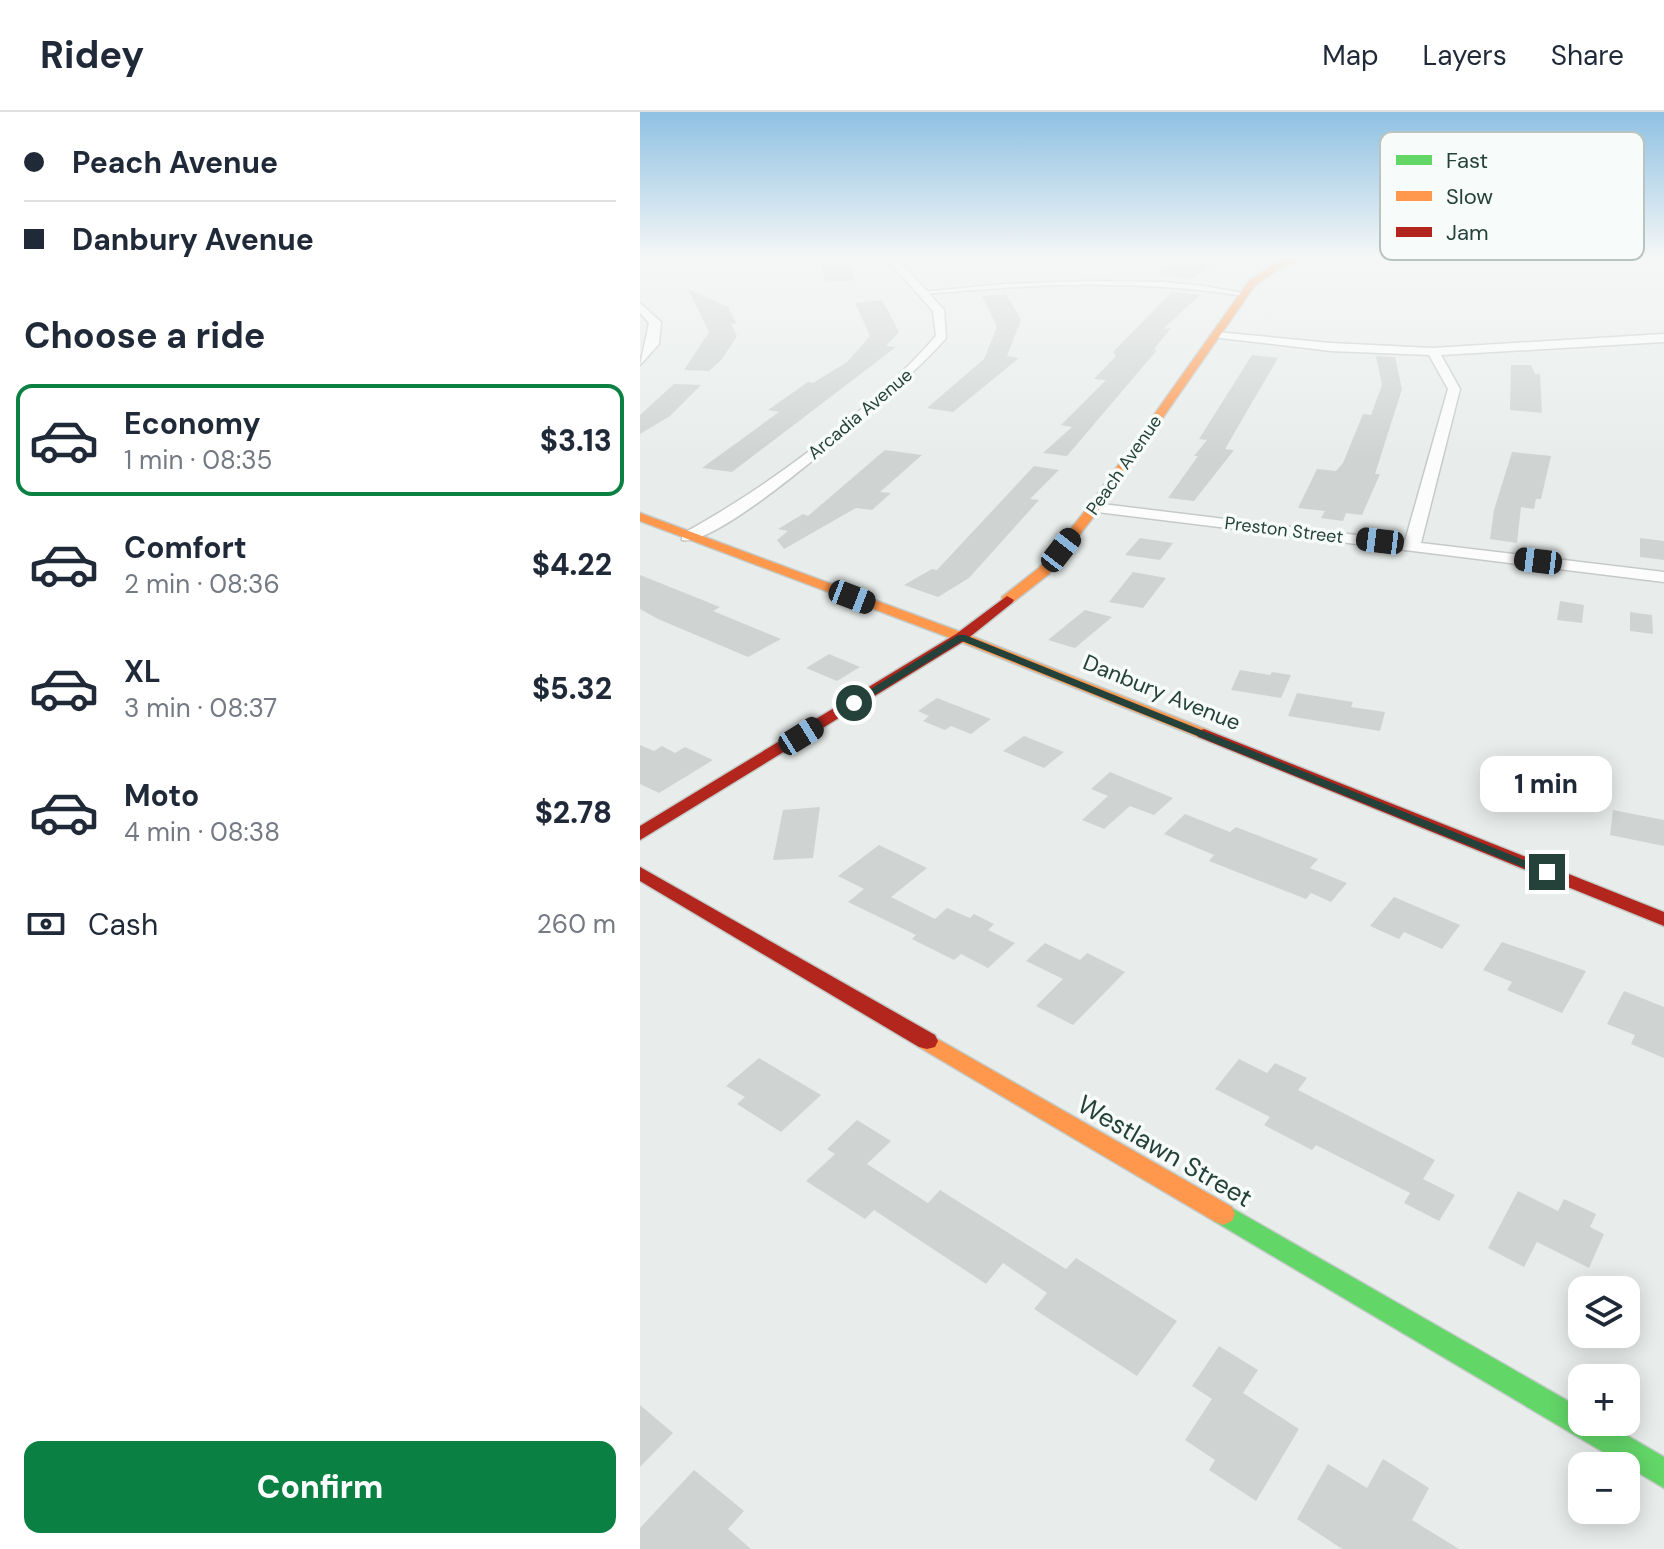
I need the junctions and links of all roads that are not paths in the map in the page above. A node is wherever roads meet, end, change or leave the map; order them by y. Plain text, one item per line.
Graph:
1 (655, 324) edge
2 (940, 324) edge
3 (1223, 324) edge
4 (1216, 335) junction
5 (1664, 338) edge
6 (1433, 352) junction
7 (640, 361) edge
8 (1094, 508) junction
9 (640, 517) edge
10 (688, 537) junction
11 (1412, 545) junction
12 (1664, 577) edge
13 (961, 637) junction
14 (640, 834) edge
15 (640, 873) edge
16 (1664, 919) edge
17 (1664, 1473) edge

1 - 7 street
2 - 10 street, Arcadia Avenue
3 - 4 street, Peach Avenue
4 - 6 street
4 - 8 street, Peach Avenue
5 - 6 street
6 - 11 street
8 - 11 street, Preston Street
8 - 13 street, Peach Avenue
9 - 10 street, Danbury Avenue
10 - 13 street, Danbury Avenue
11 - 12 street, Preston Street
13 - 14 street, Peach Avenue
13 - 16 street, Danbury Avenue
15 - 17 street, Westlawn Street

